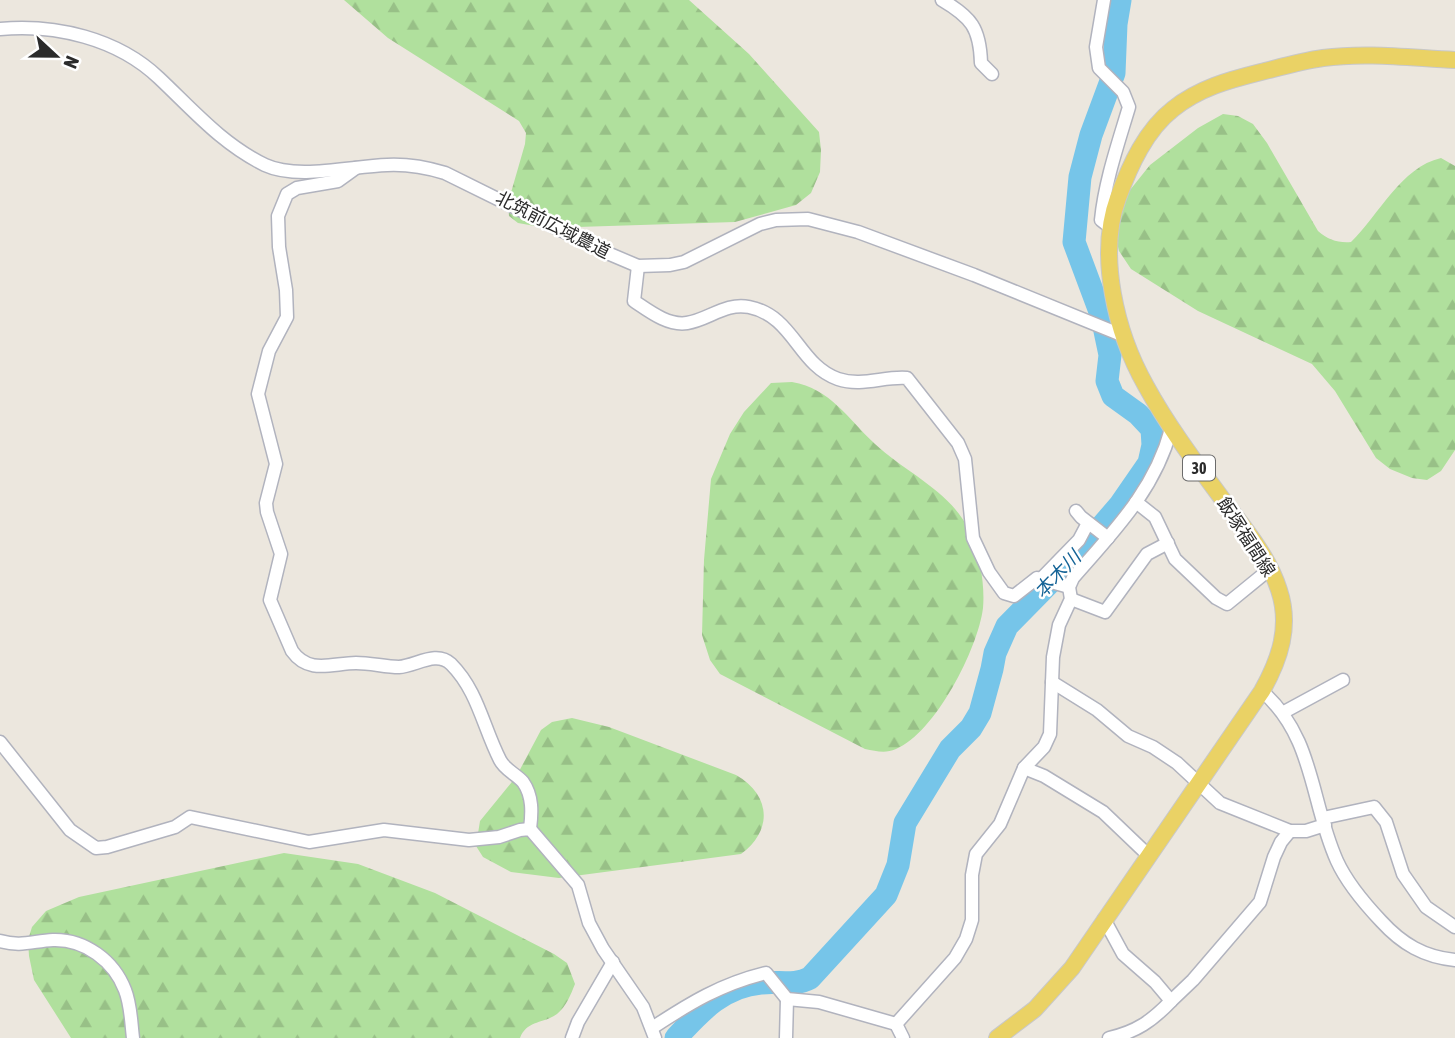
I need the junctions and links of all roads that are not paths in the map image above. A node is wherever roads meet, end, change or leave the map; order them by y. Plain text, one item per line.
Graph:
1 (942, 0) edge
2 (1104, 0) edge
3 (0, 29) edge
4 (1455, 60) edge
5 (992, 74) dead end
6 (356, 168) junction
7 (1110, 227) junction
8 (638, 266) junction
9 (1125, 337) junction
10 (1171, 429) junction
11 (1136, 502) junction
12 (1076, 511) dead end
13 (1088, 523) junction
14 (1108, 538) junction
15 (1168, 543) junction
16 (1270, 569) junction
17 (1042, 578) junction
18 (1070, 593) junction
19 (1343, 680) dead end
20 (1052, 682) junction
21 (1262, 691) junction
22 (1284, 712) junction
23 (0, 742) edge
24 (1024, 768) junction
25 (1198, 782) junction
26 (1324, 821) junction
27 (530, 829) junction
28 (1290, 831) junction
29 (1148, 855) junction
30 (1104, 919) junction
31 (1455, 927) edge
32 (0, 941) edge
33 (1455, 960) edge
34 (613, 962) junction
35 (787, 999) junction
36 (1171, 1001) junction
37 (896, 1024) junction
38 (653, 1033) edge
39 (132, 1038) edge
40 (572, 1038) edge
41 (786, 1038) edge
42 (904, 1038) edge
43 (997, 1038) edge
44 (1109, 1038) edge

1 - 5 street
2 - 7 street
3 - 6 street, 北筑前広域農道
4 - 7 main road, 飯塚福間線 / 30
6 - 8 street, 北筑前広域農道
6 - 27 street
7 - 9 main road, 飯塚福間線 / 30
8 - 9 street, 北筑前広域農道
8 - 17 street
9 - 10 main road, 飯塚福間線 / 30
10 - 11 street
10 - 16 main road, 飯塚福間線 / 30
11 - 14 street
11 - 15 street
12 - 13 street
13 - 14 street
13 - 17 street
14 - 18 street
15 - 16 street
15 - 18 street
16 - 21 main road, 飯塚福間線 / 30
17 - 18 street
18 - 20 street
19 - 22 street
20 - 24 street
20 - 25 street
21 - 22 street
21 - 25 main road, 飯塚福間線 / 30
22 - 26 street
23 - 27 street
24 - 29 street
24 - 37 street
25 - 28 street
25 - 29 main road, 飯塚福間線 / 30
26 - 28 street
26 - 31 street
26 - 33 street
27 - 34 street
28 - 36 street
29 - 30 main road, 飯塚福間線 / 30
30 - 36 street
30 - 43 main road, 飯塚福間線 / 30
32 - 39 street
34 - 38 street
34 - 40 street
35 - 37 street
35 - 38 street
35 - 41 street
36 - 44 street
37 - 42 street

